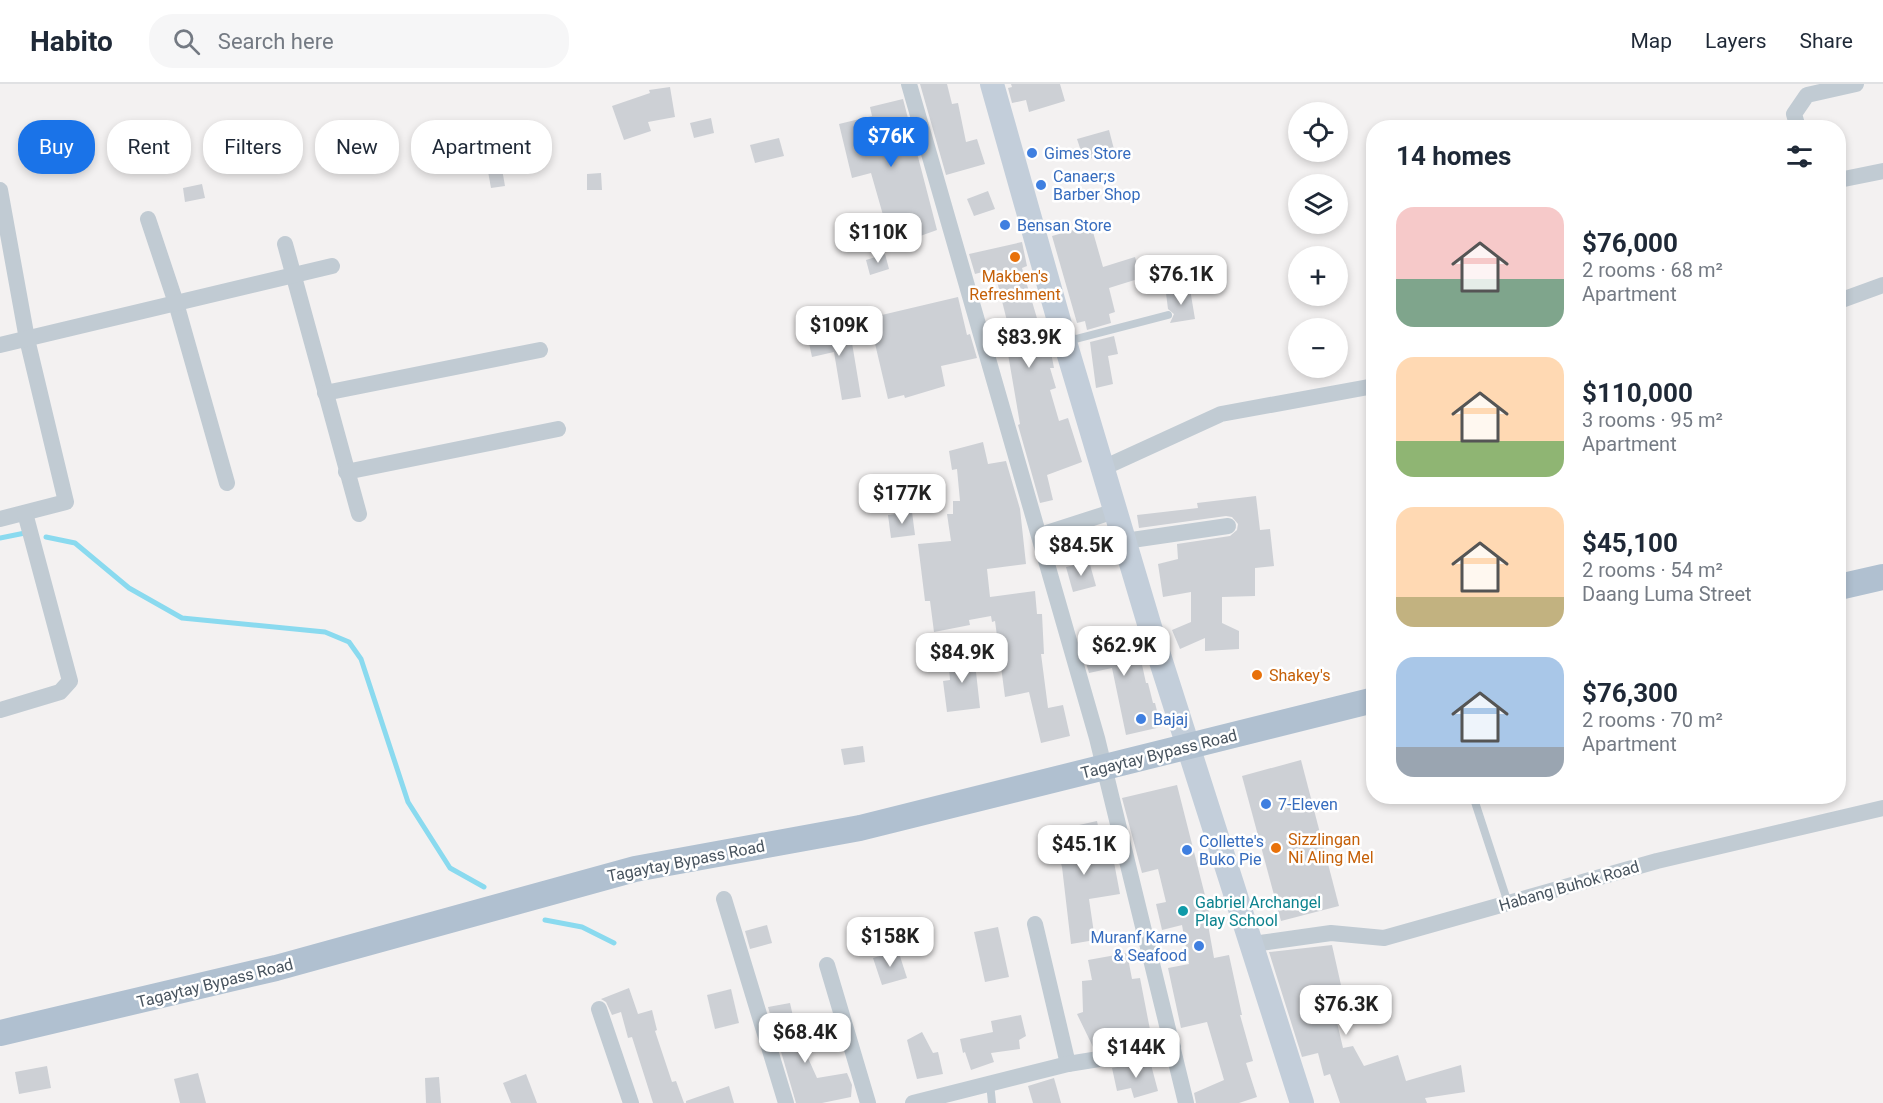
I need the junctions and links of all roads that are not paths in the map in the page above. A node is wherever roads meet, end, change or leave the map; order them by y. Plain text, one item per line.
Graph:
1 (909, 84) edge
2 (992, 84) edge
3 (1856, 84) edge
4 (1796, 120) edge
5 (1883, 171) edge
6 (1846, 179) edge
7 (0, 190) edge
8 (147, 219) dead end
9 (285, 244) dead end
10 (332, 266) dead end
11 (292, 276) junction
12 (1883, 285) edge
13 (1846, 298) edge
14 (176, 303) junction
15 (1168, 315) dead end
16 (27, 339) junction
17 (1065, 342) junction
18 (0, 345) edge
19 (540, 350) dead end
20 (1366, 387) edge
21 (325, 393) junction
22 (558, 429) dead end
23 (1103, 468) junction
24 (346, 472) junction
25 (227, 483) dead end
26 (1116, 510) junction
27 (25, 513) junction
28 (359, 514) dead end
29 (0, 519) edge
30 (1228, 526) dead end
31 (1040, 535) junction
32 (1125, 541) junction
33 (1883, 577) edge
34 (1846, 585) edge
35 (1366, 702) edge
36 (0, 710) edge
37 (1189, 748) junction
38 (1104, 768) junction
39 (1476, 804) edge
40 (1883, 808) edge
41 (724, 899) dead end
42 (1508, 903) junction
43 (1035, 924) dead end
44 (1253, 944) junction
45 (827, 964) dead end
46 (599, 1009) dead end
47 (0, 1033) edge
48 (1173, 1047) junction
49 (1068, 1064) junction
50 (990, 1083) junction
51 (631, 1103) edge
52 (786, 1103) edge
53 (868, 1103) edge
54 (913, 1103) edge
55 (992, 1103) edge
56 (1186, 1103) edge
57 (1302, 1103) edge

1 - 31 street
2 - 17 main road
3 - 4 street
5 - 6 street
7 - 16 street
8 - 14 street
9 - 11 street
10 - 11 street
11 - 14 street
11 - 21 street
12 - 13 street
14 - 16 street
14 - 25 street
15 - 17 lane
16 - 18 street
16 - 27 street
17 - 23 main road
19 - 21 street
20 - 23 street
21 - 24 street
22 - 24 street
23 - 26 main road
24 - 28 street
26 - 31 street
26 - 32 main road
27 - 29 street
27 - 36 street
30 - 32 street
31 - 38 street
32 - 37 main road
33 - 34 main road
35 - 37 main road, Tagaytay Bypass Road
37 - 38 main road, Tagaytay Bypass Road
37 - 44 main road
38 - 47 main road, Tagaytay Bypass Road
38 - 48 street
39 - 42 lane
40 - 42 street, Habang Buhok Road
41 - 52 street
42 - 44 street, Habang Buhok Road
43 - 49 street
44 - 57 main road
45 - 53 street
46 - 51 street
48 - 49 street
48 - 56 street
49 - 50 street
50 - 54 street
50 - 55 lane

